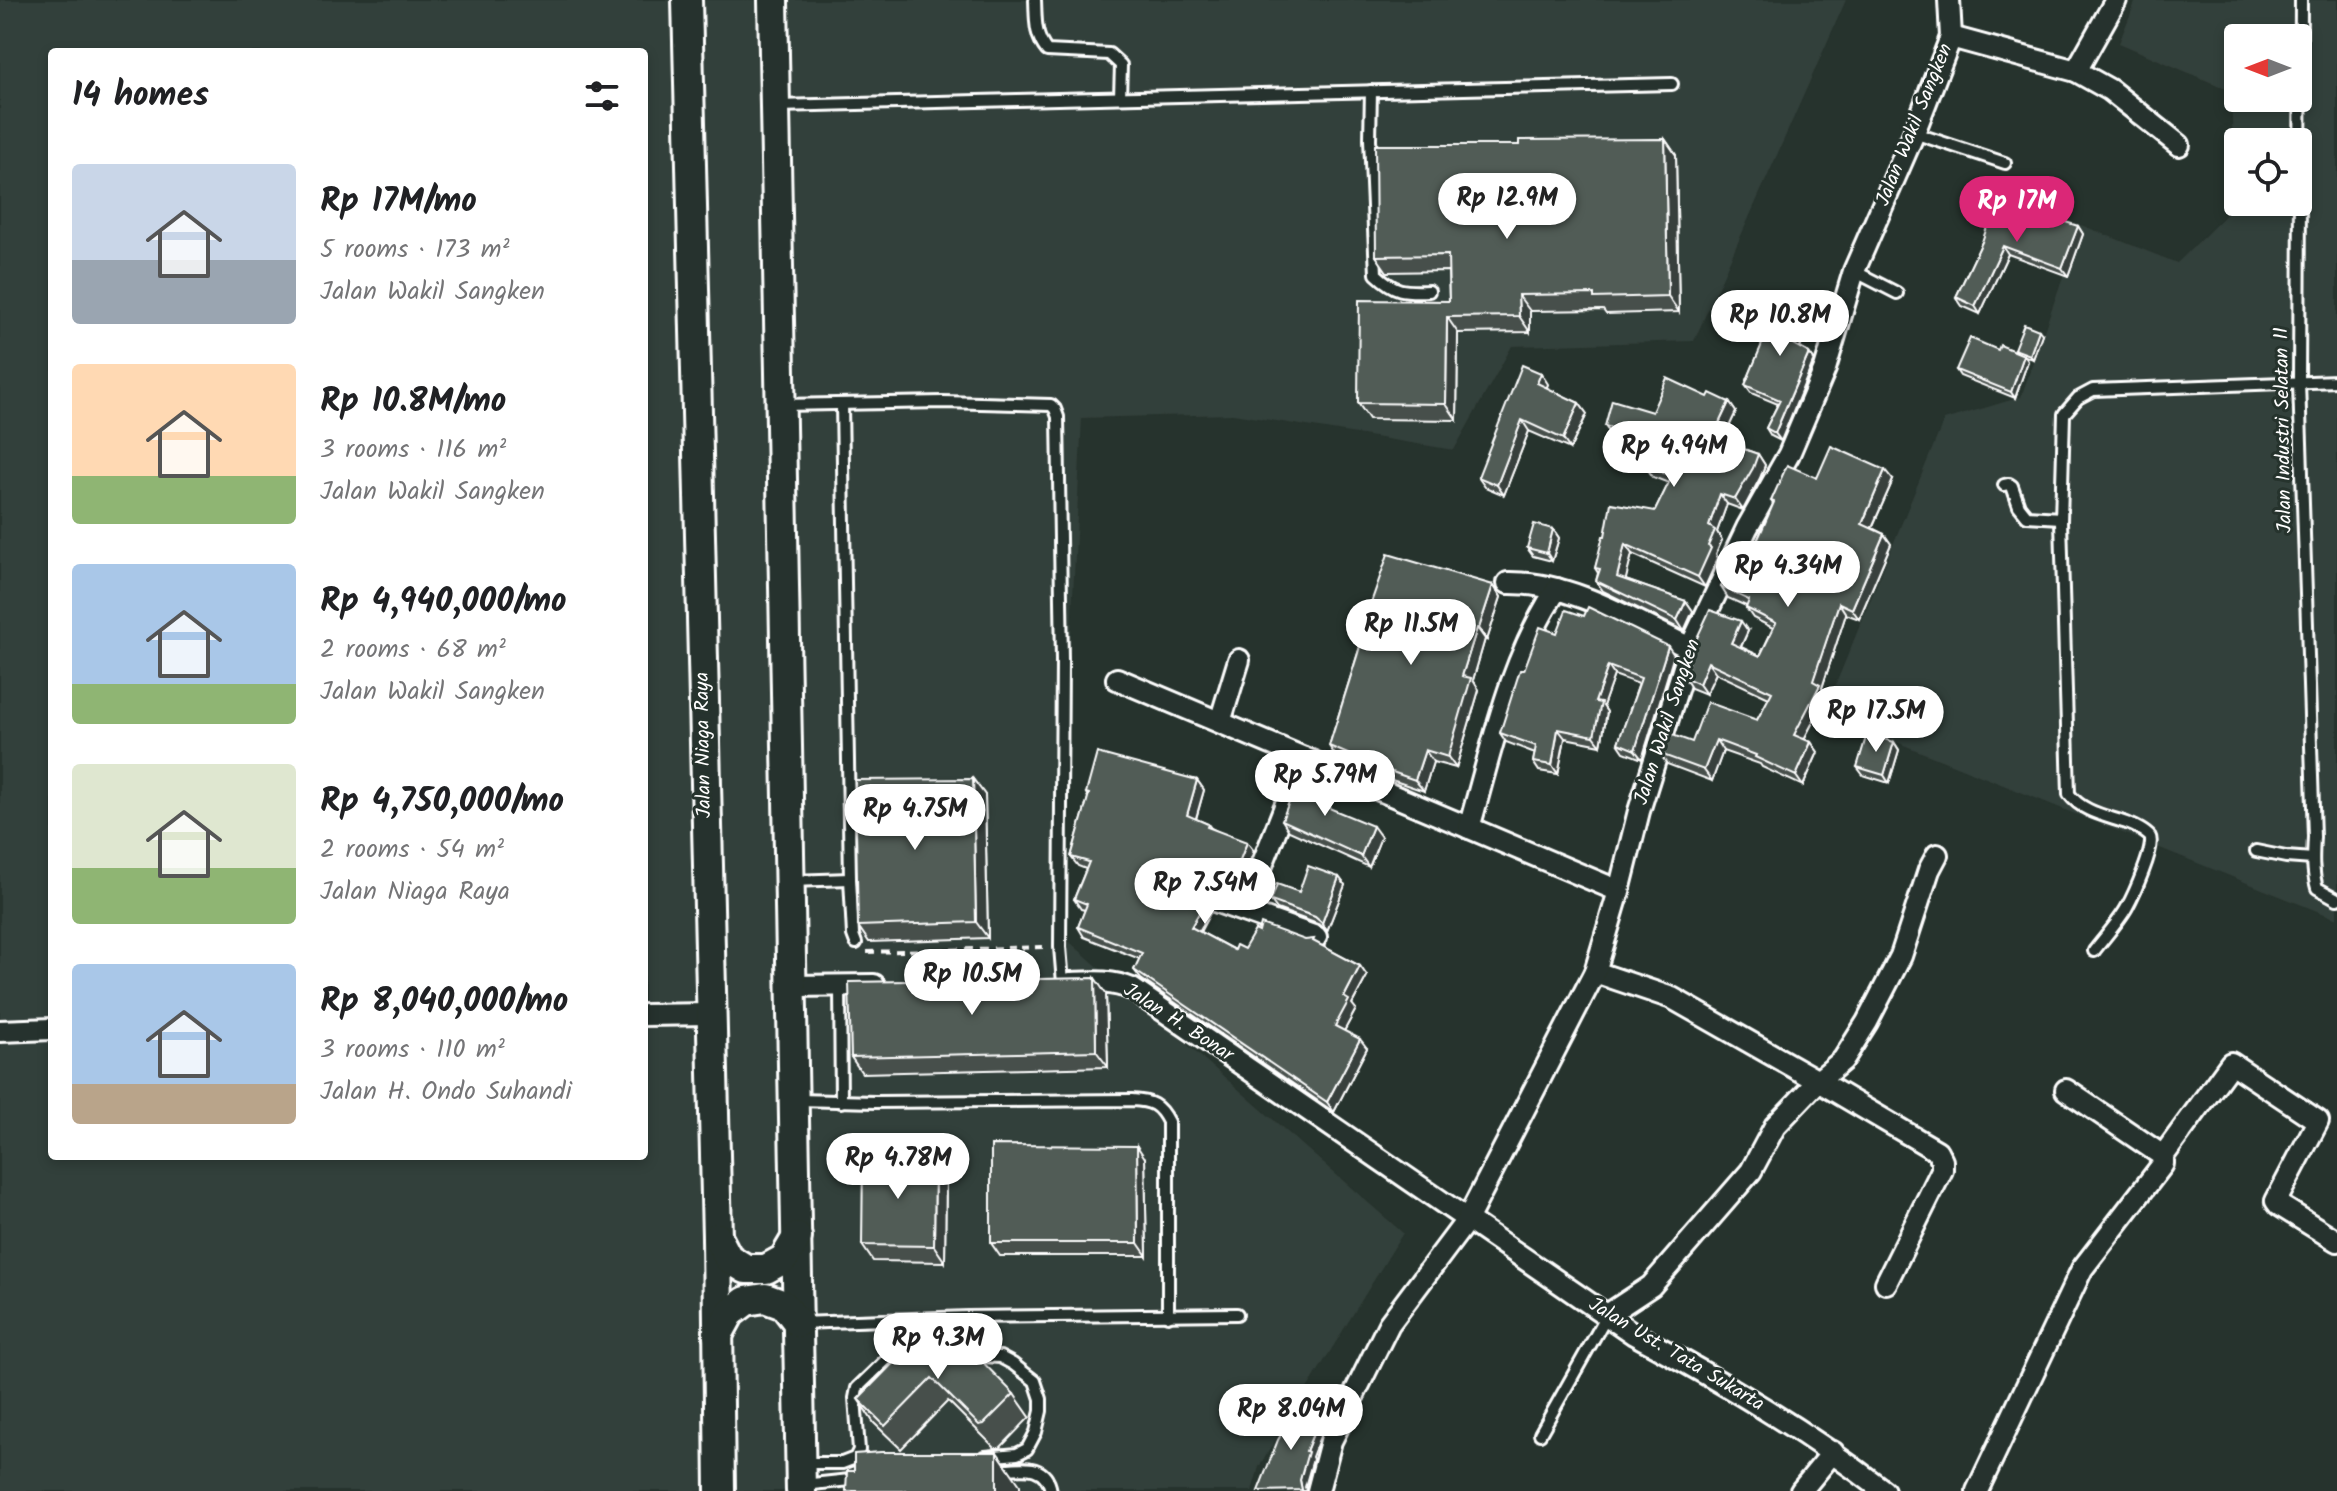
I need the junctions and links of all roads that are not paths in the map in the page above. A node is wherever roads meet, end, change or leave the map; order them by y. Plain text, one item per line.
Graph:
1 (687, 0) edge
2 (773, 0) edge
3 (1035, 0) edge
4 (1949, 0) edge
5 (2116, 0) edge
6 (2301, 0) edge
7 (1951, 37) junction
8 (2076, 71) junction
9 (1672, 84) dead end
10 (1371, 91) junction
11 (1120, 97) junction
12 (775, 106) junction
13 (1914, 133) junction
14 (2179, 145) dead end
15 (2005, 163) dead end
16 (1854, 271) junction
17 (1429, 291) dead end
18 (1897, 293) dead end
19 (2337, 381) edge
20 (2299, 382) junction
21 (780, 405) junction
22 (842, 405) junction
23 (2004, 485) dead end
24 (2061, 518) junction
25 (1508, 583) dead end
26 (1557, 589) junction
27 (1690, 648) junction
28 (1239, 660) dead end
29 (1117, 679) dead end
30 (1220, 722) junction
31 (1304, 758) junction
32 (1469, 828) junction
33 (2256, 851) dead end
34 (1937, 855) dead end
35 (2313, 859) junction
36 (850, 879) junction
37 (789, 881) junction
38 (1181, 889) dead end
39 (1619, 891) junction
40 (2337, 899) edge
41 (1244, 911) junction
42 (1316, 937) edge
43 (856, 943) edge
44 (2094, 951) dead end
45 (1595, 972) junction
46 (1055, 983) joint
47 (888, 985) edge
48 (791, 986) junction
49 (840, 986) junction
50 (710, 1014) junction
51 (648, 1015) edge
52 (48, 1029) edge
53 (0, 1031) edge
54 (1818, 1081) junction
55 (2066, 1090) dead end
56 (793, 1100) junction
57 (841, 1102) junction
58 (2163, 1156) junction
59 (1467, 1220) junction
60 (717, 1237) junction
61 (797, 1237) junction
62 (2337, 1241) edge
63 (1886, 1283) dead end
64 (1237, 1314) dead end
65 (1607, 1315) junction
66 (1168, 1316) junction
67 (968, 1317) junction
68 (798, 1323) junction
69 (718, 1335) junction
70 (925, 1355) edge
71 (955, 1355) edge
72 (970, 1355) junction
73 (1540, 1434) dead end
74 (1833, 1452) junction
75 (980, 1458) edge
76 (983, 1471) edge
77 (864, 1479) edge
78 (800, 1480) edge
79 (850, 1485) edge
80 (720, 1491) edge
81 (1051, 1491) edge
82 (1318, 1491) edge
83 (1801, 1491) edge
84 (1884, 1491) edge
85 (1977, 1491) edge

1 - 50 main road, Jalan Niaga Raya
2 - 12 main road
3 - 11 lane
4 - 7 street, Jalan Wakil Sangken
5 - 8 street
6 - 20 lane, Jalan Industri Selatan 11
7 - 8 street
7 - 13 street, Jalan Wakil Sangken
8 - 14 street
9 - 10 lane
10 - 11 lane
10 - 17 lane
11 - 12 lane
12 - 21 main road
13 - 15 lane
13 - 16 street, Jalan Wakil Sangken
16 - 18 lane
16 - 27 street, Jalan Wakil Sangken
19 - 20 lane
20 - 24 lane
20 - 35 lane, Jalan Industri Selatan 11
21 - 22 lane
21 - 37 main road
22 - 36 lane
22 - 46 lane
23 - 24 lane
24 - 44 lane
25 - 26 street
26 - 27 street
26 - 32 street
27 - 39 street, Jalan Wakil Sangken
28 - 30 street
29 - 30 street
30 - 31 street
31 - 32 street
31 - 41 street
32 - 39 street
33 - 35 lane
34 - 54 street
35 - 40 lane
36 - 37 lane
36 - 43 lane
37 - 48 main road
38 - 41 street
39 - 45 street, Jalan Wakil Sangken
41 - 42 street
45 - 54 street
45 - 59 street, Jalan Wakil Sangken
46 - 59 street, Jalan H. Bonar
47 - 49 street
48 - 49 street
48 - 56 main road
49 - 57 lane
50 - 51 street
50 - 60 main road, Jalan Niaga Raya
52 - 53 street
54 - 63 street
54 - 65 street
55 - 58 street
56 - 57 lane
56 - 61 main road
57 - 66 lane
58 - 62 street
58 - 85 street
59 - 65 street, Jalan Ust. Tata Sukarta
59 - 82 street, Jalan Wakil Sangken
60 - 61 main road
60 - 69 main road, Jalan Niaga Raya
61 - 68 main road
64 - 66 lane
65 - 73 lane
65 - 74 street, Jalan Ust. Tata Sukarta
66 - 67 lane
67 - 68 lane
67 - 72 lane
68 - 69 main road
68 - 78 main road
69 - 80 main road, Jalan Niaga Raya
70 - 78 lane
71 - 72 lane
72 - 75 lane
74 - 83 street
74 - 84 street, Jalan Ust. Tata Sukarta
76 - 81 lane
77 - 79 lane
78 - 79 lane

